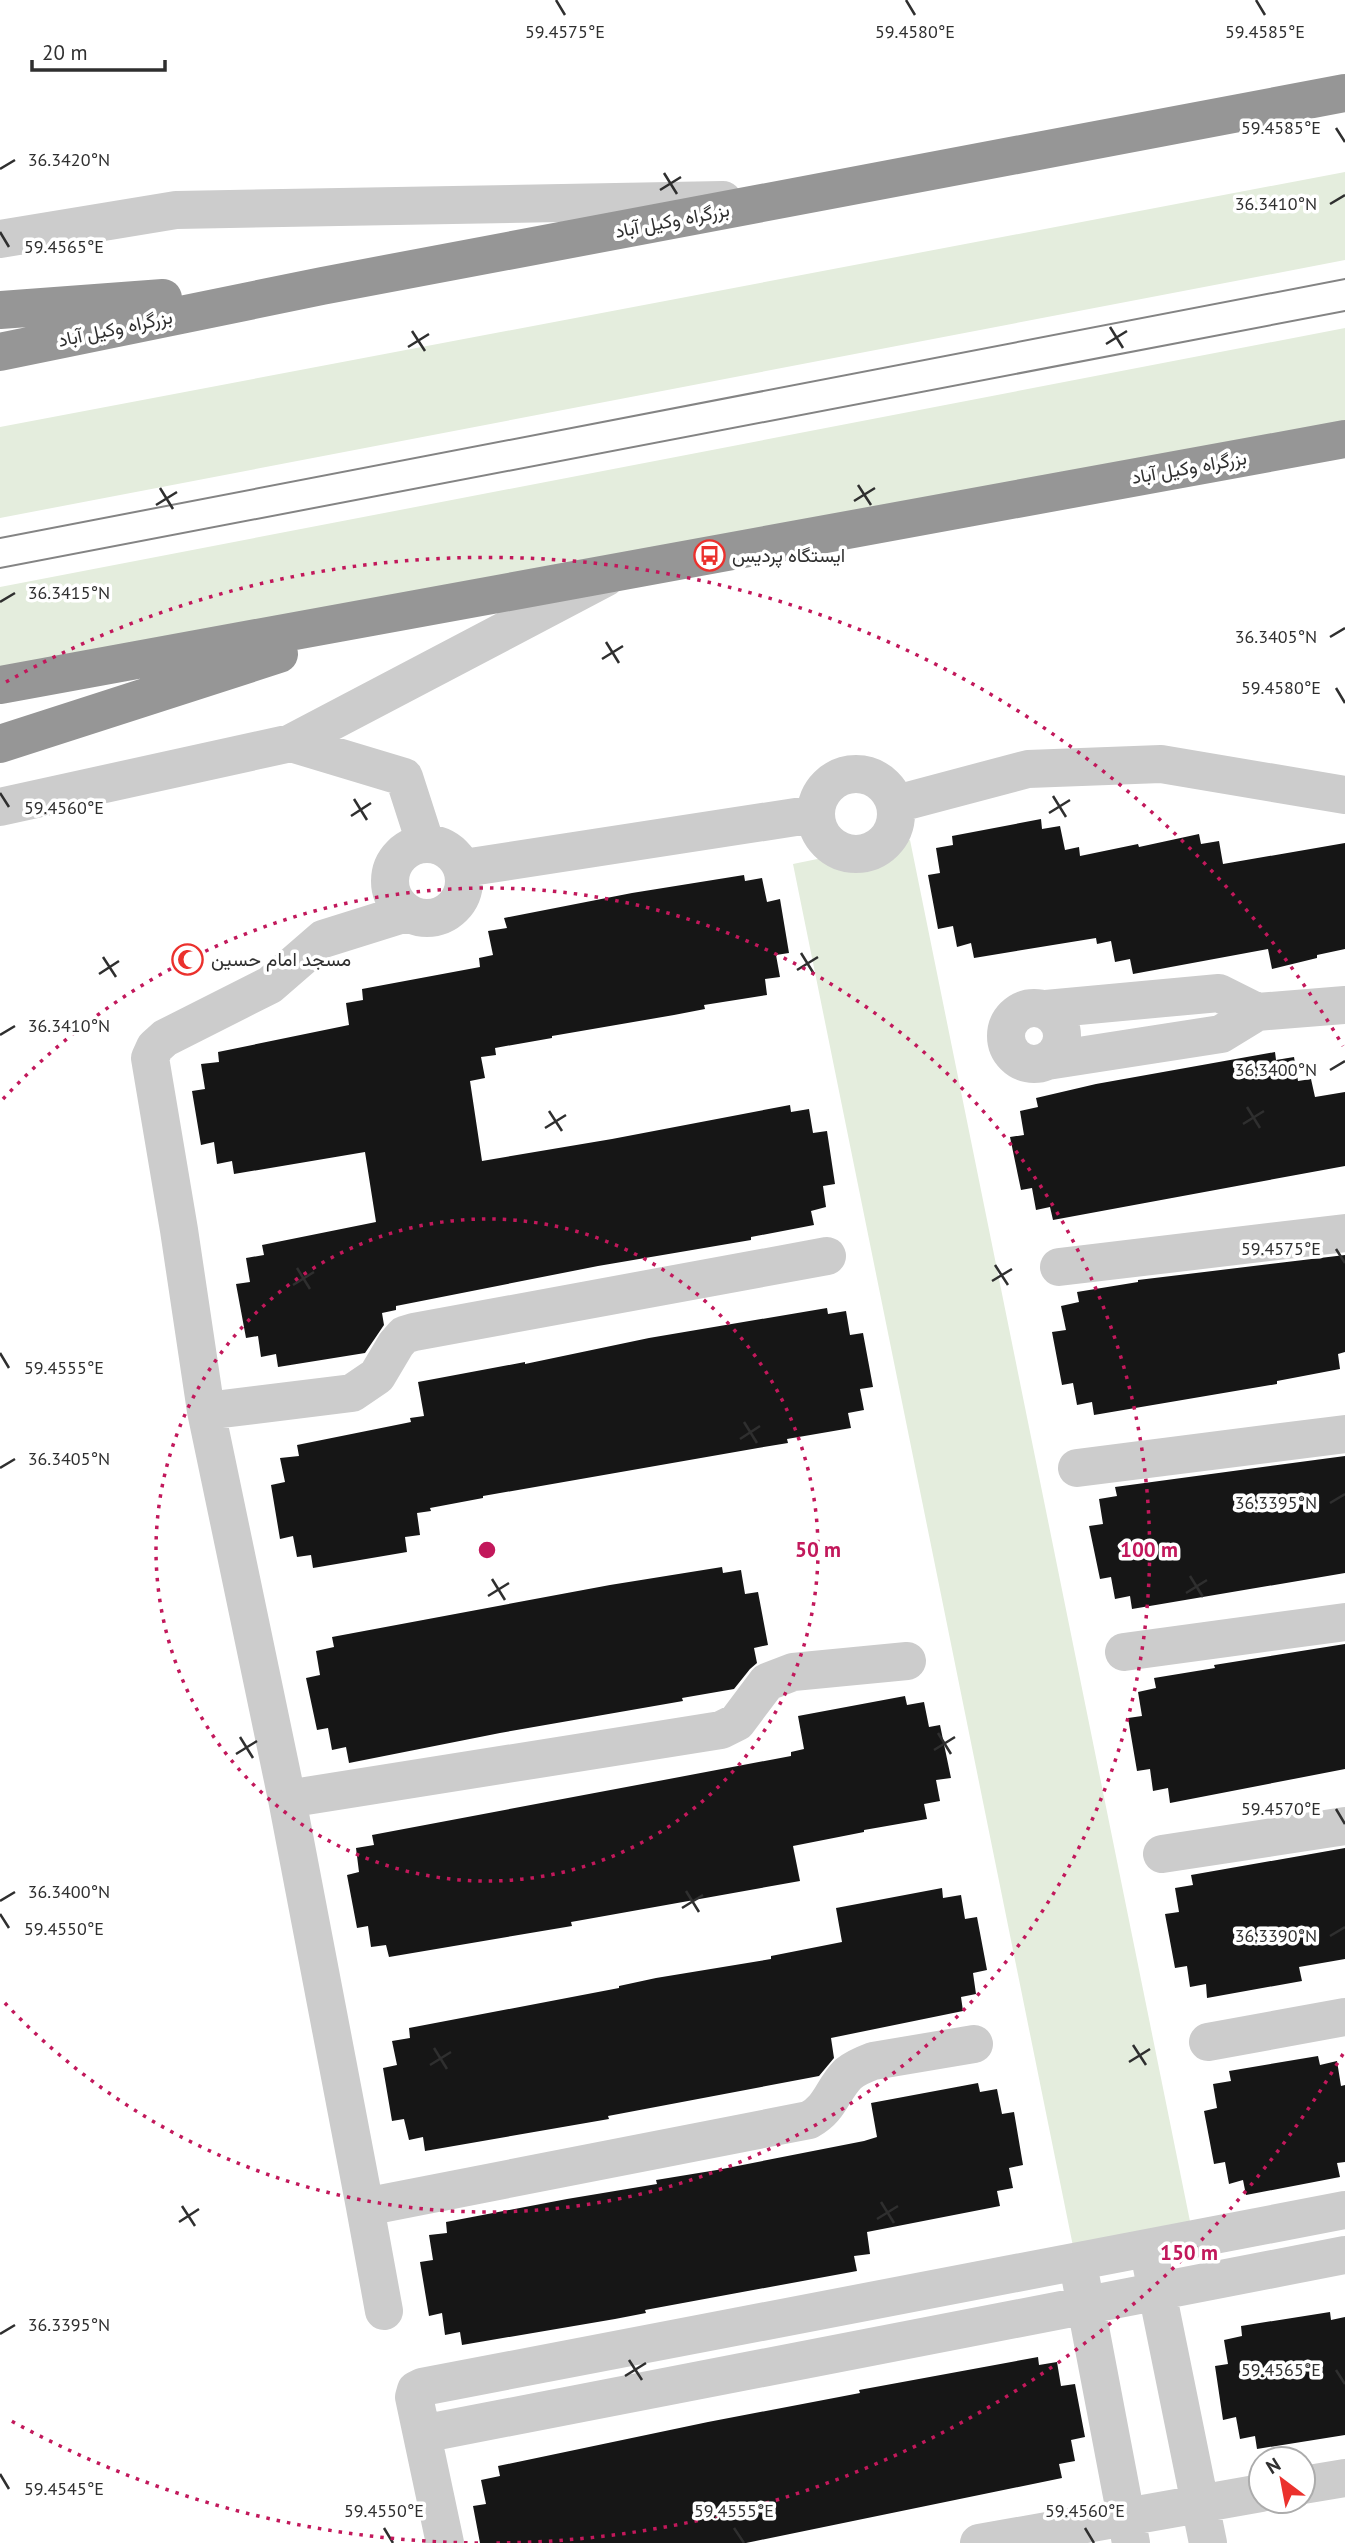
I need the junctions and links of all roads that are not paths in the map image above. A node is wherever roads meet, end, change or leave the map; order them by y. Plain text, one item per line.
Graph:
1 (1345, 78) edge
2 (1345, 93) edge
3 (1257, 109) junction
4 (785, 199) junction
5 (0, 239) edge
6 (322, 286) junction
7 (0, 310) edge
8 (0, 352) edge
9 (1345, 439) edge
10 (617, 572) junction
11 (428, 606) junction
12 (0, 685) edge
13 (291, 743) junction
14 (0, 744) edge
15 (1345, 794) edge
16 (896, 804) junction
17 (0, 807) edge
18 (815, 814) junction
19 (425, 842) junction
20 (464, 868) junction
21 (406, 913) junction
22 (1345, 1005) edge
23 (1256, 1012) junction
24 (1345, 1233) edge
25 (827, 1256) dead end
26 (1059, 1267) dead end
27 (206, 1411) junction
28 (1345, 1434) edge
29 (1076, 1468) dead end
30 (1345, 1622) edge
31 (1124, 1652) dead end
32 (907, 1661) dead end
33 (287, 1799) junction
34 (1345, 1826) edge
35 (1162, 1854) dead end
36 (1345, 2017) edge
37 (1208, 2042) dead end
38 (974, 2044) dead end
39 (365, 2207) junction
40 (1345, 2210) edge
41 (1148, 2247) junction
42 (1345, 2255) edge
43 (1077, 2261) junction
44 (1157, 2292) junction
45 (1085, 2305) junction
46 (384, 2311) dead end
47 (422, 2434) junction
48 (1345, 2477) edge
49 (1317, 2482) edge
50 (1247, 2496) edge
51 (1200, 2504) junction
52 (1128, 2530) edge
53 (445, 2543) edge
54 (979, 2543) edge
55 (1208, 2543) edge

1 - 3 highway
2 - 3 highway, بزرگراه وکیل آباد
3 - 4 highway, بزرگراه وکیل آباد
4 - 5 street
4 - 6 highway, بزرگراه وکیل آباد
6 - 7 highway
6 - 8 highway, بزرگراه وکیل آباد
9 - 10 highway, بزرگراه وکیل آباد
10 - 11 highway, بزرگراه وکیل آباد
10 - 13 street
11 - 12 highway, بزرگراه وکیل آباد
11 - 14 highway
13 - 17 street
13 - 19 street
15 - 16 street
16 - 18 street
16 - 18 street
18 - 20 street
19 - 20 street
19 - 21 street
20 - 21 street
21 - 27 street
22 - 23 street
23 - 23 street
24 - 26 street
25 - 27 street
27 - 33 street
28 - 29 street
30 - 31 street
32 - 33 street
33 - 39 street
34 - 35 street
36 - 37 street
38 - 39 street
39 - 46 street
40 - 41 street
41 - 43 street
41 - 44 street
42 - 44 street
43 - 45 street
43 - 47 street
44 - 45 street
44 - 51 street
45 - 47 street
45 - 52 street
47 - 53 street
48 - 49 street
50 - 51 street
51 - 52 street
51 - 55 street
52 - 54 street

